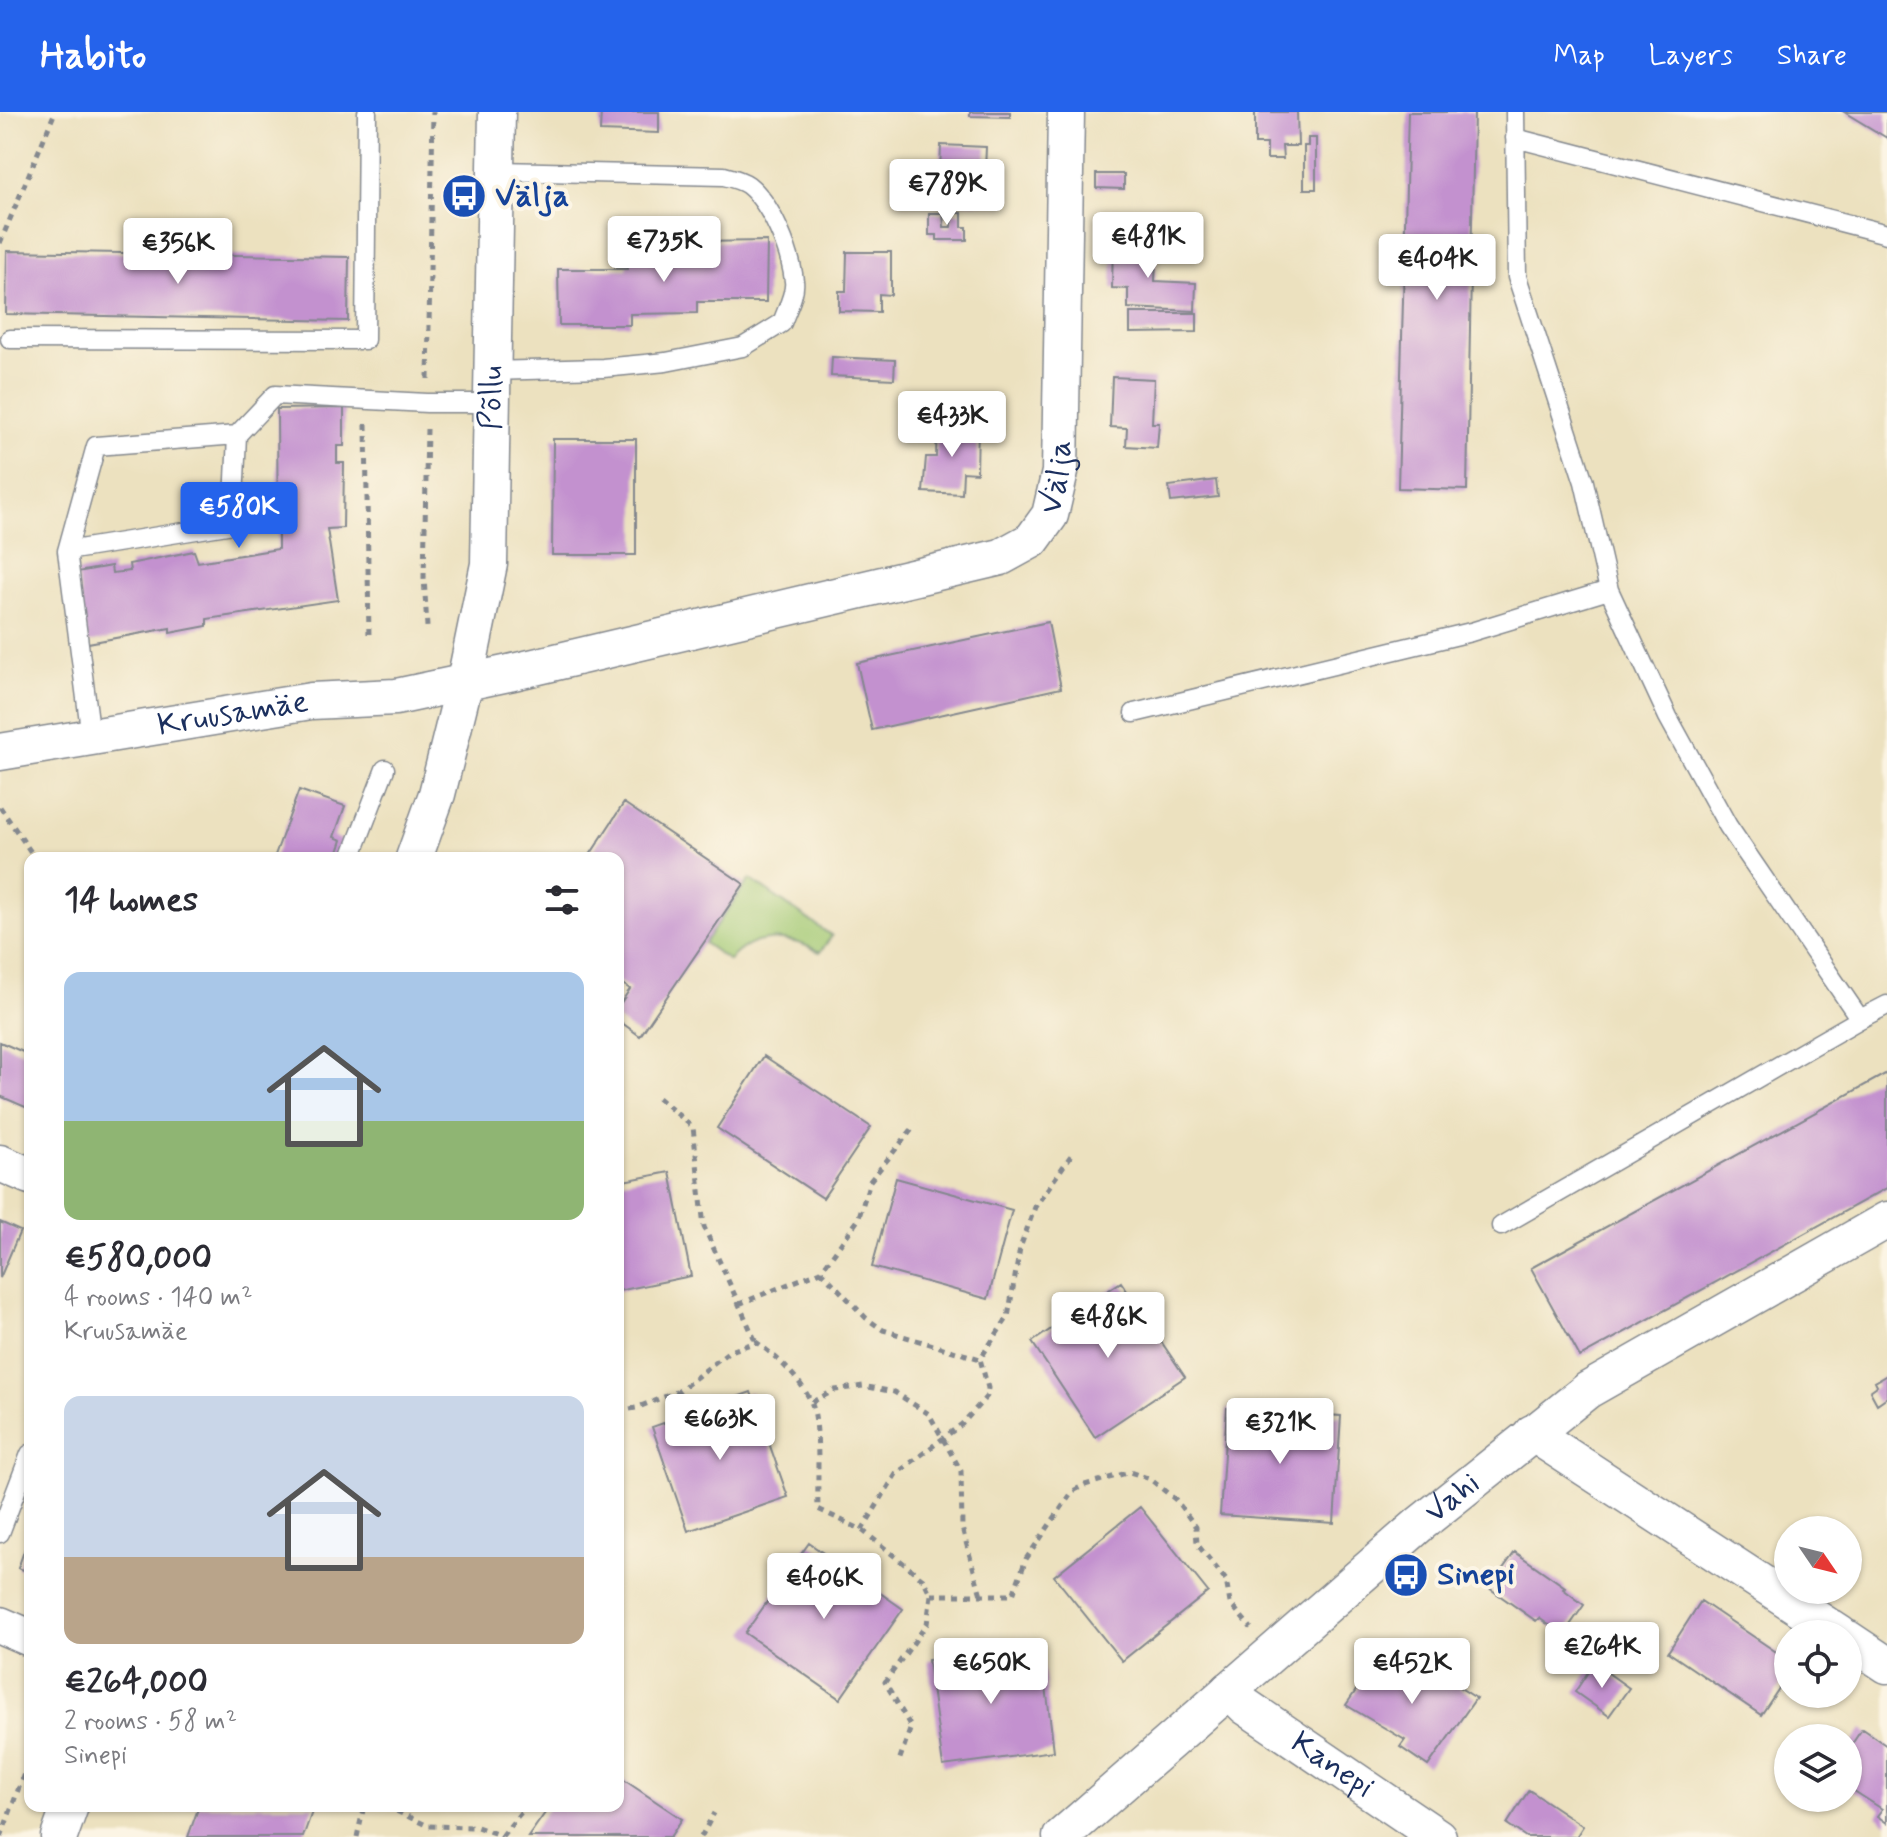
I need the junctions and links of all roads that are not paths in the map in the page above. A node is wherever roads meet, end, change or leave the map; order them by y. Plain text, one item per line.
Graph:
1 (367, 112) edge
2 (497, 112) edge
3 (1066, 112) edge
4 (1515, 112) edge
5 (1515, 138) junction
6 (496, 171) junction
7 (1887, 234) edge
8 (10, 339) dead end
9 (492, 387) junction
10 (237, 435) junction
11 (67, 551) junction
12 (1609, 590) junction
13 (465, 681) junction
14 (1134, 713) dead end
15 (91, 737) junction
16 (0, 752) edge
17 (385, 769) dead end
18 (353, 852) edge
19 (416, 852) edge
20 (1887, 1005) edge
21 (1860, 1019) junction
22 (0, 1163) edge
23 (24, 1173) edge
24 (1887, 1220) edge
25 (1501, 1226) dead end
26 (1532, 1433) junction
27 (24, 1470) edge
28 (0, 1533) edge
29 (1819, 1620) edge
30 (0, 1625) edge
31 (24, 1635) edge
32 (1862, 1648) edge
33 (1887, 1665) edge
34 (1229, 1690) junction
35 (68, 1812) edge
36 (59, 1837) edge
37 (1061, 1837) edge
38 (1438, 1837) edge

1 - 8 lane
2 - 6 street, Põllu
3 - 13 street, Välja
4 - 5 lane
5 - 7 lane
5 - 12 lane
6 - 9 street, Põllu
6 - 9 lane
9 - 10 lane
9 - 13 street, Põllu
10 - 11 lane
10 - 11 lane
11 - 15 lane
12 - 14 lane
12 - 21 lane
13 - 15 street, Kruusamäe
13 - 19 street, Põllu
15 - 16 street, Kruusamäe
17 - 18 lane
20 - 21 lane
21 - 25 lane
22 - 23 street
24 - 26 street, Vahi
26 - 29 street
26 - 34 street, Vahi
27 - 28 lane
30 - 31 street
32 - 33 street
34 - 37 street, Vahi
34 - 38 street, Kanepi
35 - 36 street

